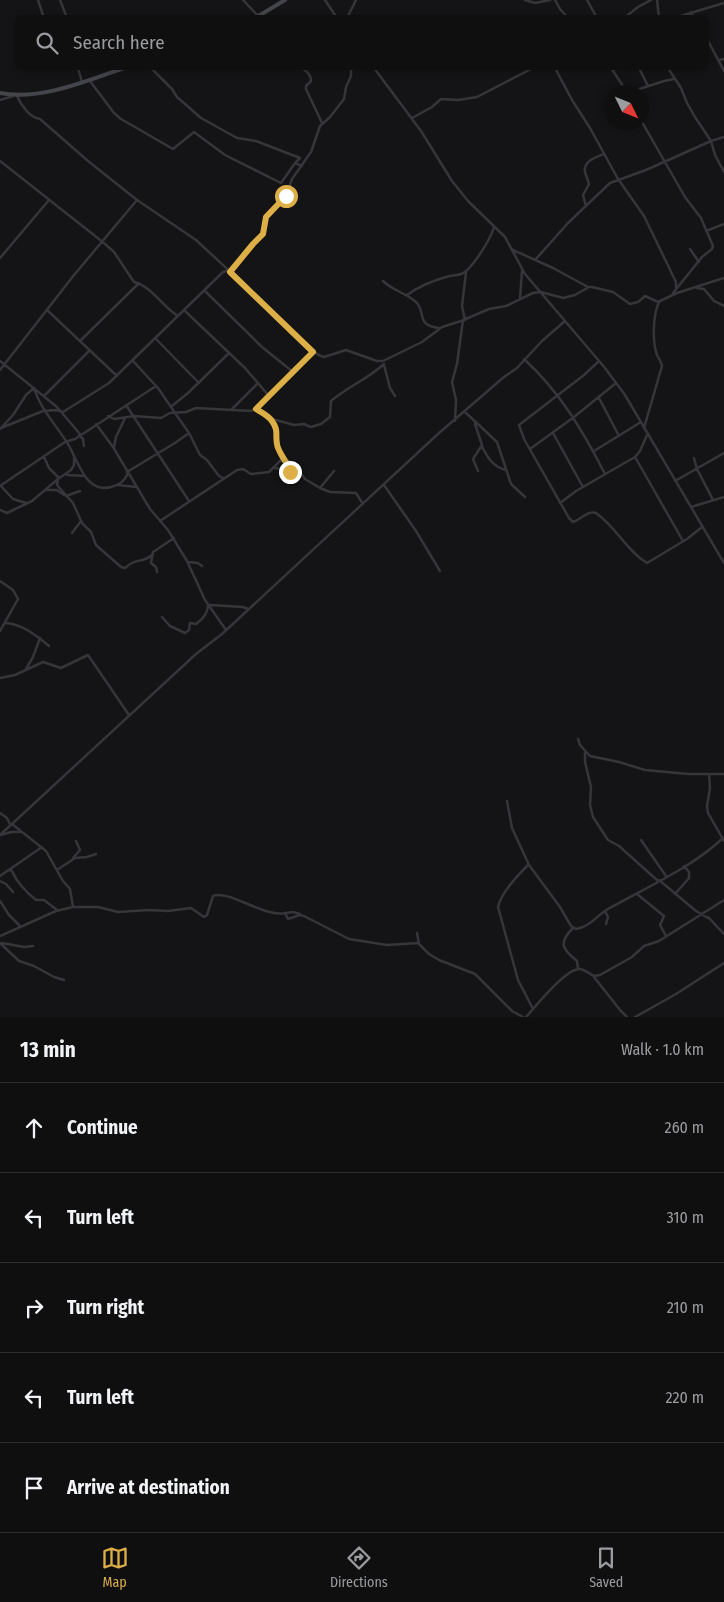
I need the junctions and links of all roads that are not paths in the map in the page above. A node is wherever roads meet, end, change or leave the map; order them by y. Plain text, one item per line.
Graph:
1 (38, 0) edge
2 (60, 0) edge
3 (243, 0) edge
4 (285, 0) edge
5 (325, 0) edge
6 (356, 0) edge
7 (525, 0) edge
8 (550, 0) edge
9 (555, 0) edge
10 (587, 0) edge
11 (651, 0) edge
12 (657, 0) edge
13 (724, 2) edge
14 (691, 12) junction
15 (43, 15) edge
16 (66, 15) edge
17 (256, 15) edge
18 (261, 15) edge
19 (335, 15) edge
20 (348, 15) edge
21 (565, 15) edge
22 (595, 15) edge
23 (628, 15) edge
24 (659, 15) edge
25 (682, 15) edge
26 (694, 15) edge
27 (709, 42) edge
28 (724, 59) edge
29 (719, 60) junction
30 (79, 70) edge
31 (118, 70) edge
32 (153, 70) edge
33 (305, 70) edge
34 (351, 70) edge
35 (376, 70) edge
36 (528, 70) edge
37 (556, 70) edge
38 (613, 70) edge
39 (640, 70) edge
40 (669, 70) edge
41 (724, 71) edge
42 (675, 79) junction
43 (89, 80) junction
44 (82, 82) junction
45 (624, 85) edge
46 (648, 85) edge
47 (649, 86) edge
48 (0, 93) edge
49 (15, 96) junction
50 (0, 100) edge
51 (412, 118) junction
52 (322, 123) junction
53 (647, 130) edge
54 (724, 137) edge
55 (711, 141) junction
56 (604, 154) junction
57 (300, 158) junction
58 (307, 159) junction
59 (0, 161) edge
60 (665, 162) junction
61 (295, 163) junction
62 (302, 166) junction
63 (724, 172) edge
64 (618, 179) junction
65 (49, 200) junction
66 (137, 200) junction
67 (586, 206) junction
68 (724, 224) edge
69 (494, 227) junction
70 (706, 231) junction
71 (102, 241) junction
72 (511, 249) junction
73 (690, 249) dead end
74 (0, 258) edge
75 (535, 260) junction
76 (699, 262) junction
77 (522, 270) junction
78 (230, 271) junction
79 (466, 271) junction
80 (724, 278) edge
81 (383, 281) dead end
82 (139, 283) junction
83 (588, 287) junction
84 (676, 288) junction
85 (693, 288) junction
86 (205, 291) junction
87 (542, 292) junction
88 (407, 295) junction
89 (672, 295) junction
90 (520, 299) junction
91 (659, 302) junction
92 (724, 306) edge
93 (47, 309) junction
94 (185, 311) junction
95 (178, 316) junction
96 (464, 320) junction
97 (565, 321) junction
98 (440, 328) junction
99 (156, 339) junction
100 (80, 341) junction
101 (90, 350) junction
102 (313, 352) junction
103 (229, 353) junction
104 (524, 359) junction
105 (0, 361) edge
106 (133, 361) junction
107 (599, 361) junction
108 (384, 362) junction
109 (4, 364) junction
110 (0, 370) edge
111 (293, 372) junction
112 (117, 376) junction
113 (616, 382) junction
114 (199, 383) junction
115 (258, 383) junction
116 (156, 386) junction
117 (34, 388) junction
118 (558, 394) junction
119 (44, 396) junction
120 (269, 396) junction
121 (395, 396) dead end
122 (599, 398) junction
123 (126, 406) junction
124 (172, 406) junction
125 (256, 409) junction
126 (230, 410) junction
127 (44, 411) junction
128 (63, 412) junction
129 (465, 412) junction
130 (175, 413) junction
131 (108, 416) junction
132 (134, 416) junction
133 (574, 417) junction
134 (125, 418) junction
135 (270, 418) junction
136 (455, 421) junction
137 (475, 422) junction
138 (641, 422) junction
139 (96, 424) junction
140 (1, 428) edge
141 (644, 428) junction
142 (189, 433) junction
143 (553, 433) junction
144 (80, 434) junction
145 (647, 434) junction
146 (620, 436) junction
147 (67, 442) junction
148 (482, 445) junction
149 (84, 446) dead end
150 (114, 448) junction
151 (530, 449) junction
152 (593, 452) junction
153 (724, 453) edge
154 (159, 454) junction
155 (74, 456) junction
156 (44, 457) junction
157 (284, 457) junction
158 (635, 457) junction
159 (694, 458) dead end
160 (275, 468) junction
161 (334, 470) dead end
162 (506, 470) junction
163 (697, 470) junction
164 (478, 471) dead end
165 (293, 472) junction
166 (128, 473) junction
167 (605, 474) junction
168 (64, 475) junction
169 (85, 476) junction
170 (301, 476) junction
171 (59, 478) junction
172 (224, 478) junction
173 (675, 481) junction
174 (118, 485) junction
175 (384, 485) junction
176 (0, 486) edge
177 (136, 487) junction
178 (583, 487) junction
179 (320, 488) junction
180 (45, 490) junction
181 (80, 490) dead end
182 (66, 496) junction
183 (525, 497) dead end
184 (724, 497) edge
185 (713, 500) junction
186 (189, 501) junction
187 (28, 503) junction
188 (560, 503) junction
189 (363, 504) junction
190 (690, 506) junction
191 (0, 510) edge
192 (81, 521) junction
193 (160, 521) junction
194 (702, 526) junction
195 (72, 533) dead end
196 (174, 538) junction
197 (683, 541) junction
198 (152, 555) junction
199 (187, 561) junction
200 (724, 563) edge
201 (202, 566) dead end
202 (440, 571) dead end
203 (157, 572) dead end
204 (0, 581) edge
205 (209, 604) junction
206 (248, 609) junction
207 (162, 616) dead end
208 (5, 623) junction
209 (226, 630) junction
210 (0, 631) edge
211 (40, 638) junction
212 (49, 646) dead end
213 (25, 670) junction
214 (0, 678) edge
215 (129, 716) junction
216 (578, 740) dead end
217 (585, 752) junction
218 (708, 774) junction
219 (724, 774) edge
220 (507, 801) dead end
221 (0, 813) edge
222 (11, 824) junction
223 (24, 832) junction
224 (0, 835) edge
225 (641, 840) dead end
226 (723, 840) edge
227 (76, 841) dead end
228 (42, 847) junction
229 (96, 854) dead end
230 (72, 859) junction
231 (529, 865) junction
232 (684, 866) junction
233 (9, 870) junction
234 (57, 870) junction
235 (0, 876) edge
236 (666, 876) junction
237 (0, 881) edge
238 (659, 881) junction
239 (13, 892) dead end
240 (637, 894) junction
241 (675, 894) junction
242 (724, 900) edge
243 (0, 901) edge
244 (73, 906) junction
245 (58, 910) junction
246 (708, 910) junction
247 (605, 911) junction
248 (286, 913) junction
249 (702, 914) junction
250 (301, 915) junction
251 (708, 918) junction
252 (606, 924) dead end
253 (20, 926) junction
254 (573, 928) junction
255 (417, 933) dead end
256 (724, 934) edge
257 (0, 936) edge
258 (666, 936) junction
259 (0, 943) edge
260 (420, 944) junction
261 (32, 946) dead end
262 (724, 963) edge
263 (578, 969) junction
264 (593, 976) junction
265 (64, 980) dead end
266 (533, 1009) junction
267 (527, 1016) edge
268 (627, 1017) edge
269 (635, 1017) edge

1 - 15 street
2 - 16 street
3 - 17 street
4 - 18 street
5 - 19 street
6 - 20 street
7 - 8 street
9 - 21 street
10 - 22 street
11 - 23 street
12 - 24 street
13 - 14 street
14 - 25 street
14 - 26 street
27 - 29 street
28 - 29 street
29 - 41 street
30 - 44 street
31 - 43 street
32 - 57 street
33 - 52 street
34 - 52 street
35 - 51 street
36 - 51 street
37 - 56 street
38 - 45 street
39 - 46 street
40 - 42 street
42 - 47 street
42 - 55 street
43 - 44 street
43 - 61 street
44 - 49 street
48 - 49 street
49 - 50 street
49 - 66 street
51 - 69 street
52 - 58 street
53 - 60 street
54 - 55 street
55 - 60 street
55 - 63 street
56 - 64 street
56 - 67 street
57 - 58 street
57 - 61 street
58 - 62 street
59 - 65 street
60 - 64 street
60 - 70 street
61 - 62 street
62 - 78 street
64 - 67 street
64 - 84 street
65 - 71 street
65 - 74 street
66 - 71 street
66 - 78 street
67 - 75 street
68 - 70 street
69 - 72 street
69 - 79 street
70 - 76 street
71 - 82 street
71 - 93 street
72 - 75 street
72 - 77 street
73 - 76 street
75 - 83 street
76 - 84 street
77 - 87 street
77 - 90 street
78 - 86 street
78 - 102 street
79 - 88 street
79 - 96 street
80 - 85 street
81 - 88 street
82 - 95 street
82 - 100 street
83 - 87 street
83 - 91 street
84 - 89 street
85 - 89 street
85 - 92 street
86 - 94 street
86 - 111 street
87 - 90 street
87 - 97 street
88 - 98 street
89 - 91 street
90 - 96 street
91 - 141 street
93 - 100 street
93 - 109 street
94 - 95 street
94 - 103 street
95 - 99 street
96 - 98 street
96 - 136 street
97 - 104 street
97 - 107 street
98 - 108 street
99 - 106 street
99 - 114 street
100 - 101 street
101 - 112 street
101 - 119 street
102 - 108 street
102 - 111 street
103 - 114 street
103 - 115 street
104 - 118 street
104 - 129 street
105 - 109 street
106 - 112 street
106 - 116 street
107 - 113 street
107 - 118 street
108 - 121 street
108 - 135 street
109 - 110 street
109 - 117 street
111 - 120 street
112 - 128 street
113 - 122 street
113 - 138 street
114 - 124 street
115 - 120 street
115 - 126 street
116 - 123 street
116 - 124 street
117 - 119 street
117 - 127 street
117 - 140 street
118 - 133 street
118 - 151 street
119 - 128 street
120 - 125 street
122 - 133 street
122 - 146 street
123 - 131 street
123 - 132 street
124 - 130 street
125 - 126 street
125 - 135 street
126 - 130 street
127 - 128 street
127 - 140 street
127 - 147 street
128 - 144 street
129 - 136 street
129 - 137 street
130 - 132 street
130 - 142 street
131 - 134 street
131 - 139 street
132 - 134 street
132 - 154 street
133 - 143 street
133 - 152 street
134 - 150 street
135 - 157 street
136 - 175 street
137 - 148 street
137 - 162 street
138 - 141 street
138 - 146 street
139 - 144 street
139 - 150 street
141 - 145 street
142 - 154 street
142 - 172 street
143 - 151 street
143 - 178 street
144 - 147 street
144 - 149 street
145 - 158 street
145 - 173 street
146 - 152 street
147 - 155 street
147 - 156 street
148 - 162 street
148 - 164 street
150 - 166 street
151 - 188 street
152 - 167 street
153 - 163 street
154 - 166 street
154 - 186 street
155 - 168 street
155 - 169 street
156 - 171 street
156 - 176 street
157 - 160 street
157 - 165 street
157 - 170 street
158 - 167 street
158 - 197 street
159 - 163 street
160 - 165 street
160 - 172 street
161 - 179 street
162 - 183 street
163 - 173 street
163 - 185 street
165 - 170 street
166 - 174 street
166 - 177 street
167 - 178 street
168 - 169 street
168 - 171 street
169 - 174 street
170 - 179 street
171 - 180 street
171 - 182 street
172 - 186 street
173 - 190 street
174 - 177 street
175 - 189 street
175 - 202 street
176 - 187 street
177 - 193 street
178 - 188 street
179 - 189 street
180 - 182 street
180 - 187 street
181 - 182 street
182 - 192 street
184 - 185 street
185 - 190 street
186 - 193 street
187 - 191 street
188 - 197 street
189 - 206 street
190 - 194 street
192 - 195 street
192 - 198 street
193 - 196 street
194 - 197 street
194 - 200 street
196 - 198 street
196 - 199 street
198 - 203 street
199 - 201 street
199 - 205 street
204 - 208 street
205 - 206 street
205 - 207 street
205 - 209 street
206 - 209 street
208 - 210 street
208 - 211 street
209 - 215 street
211 - 212 street
211 - 213 street
213 - 214 street
213 - 215 street
215 - 222 street
216 - 217 street
217 - 218 street
217 - 238 street
218 - 219 street
218 - 226 street
220 - 231 street
221 - 222 street
222 - 223 street
222 - 224 street
223 - 224 street
223 - 228 street
225 - 236 street
226 - 232 street
227 - 230 street
228 - 233 street
228 - 234 street
229 - 230 street
230 - 234 street
231 - 254 street
231 - 266 street
232 - 236 street
232 - 241 street
233 - 235 street
233 - 245 street
234 - 244 street
236 - 238 street
237 - 239 street
238 - 240 street
238 - 241 street
240 - 247 street
240 - 258 street
241 - 249 street
242 - 246 street
243 - 253 street
244 - 245 street
244 - 248 street
245 - 253 street
246 - 249 street
246 - 251 street
247 - 252 street
247 - 254 street
248 - 250 street
248 - 250 street
249 - 251 street
249 - 258 street
250 - 260 street
251 - 256 street
253 - 257 street
254 - 263 street
255 - 260 street
258 - 264 street
259 - 261 street
259 - 265 street
260 - 267 street
262 - 269 street
263 - 264 street
263 - 266 street
264 - 268 street
266 - 267 street

